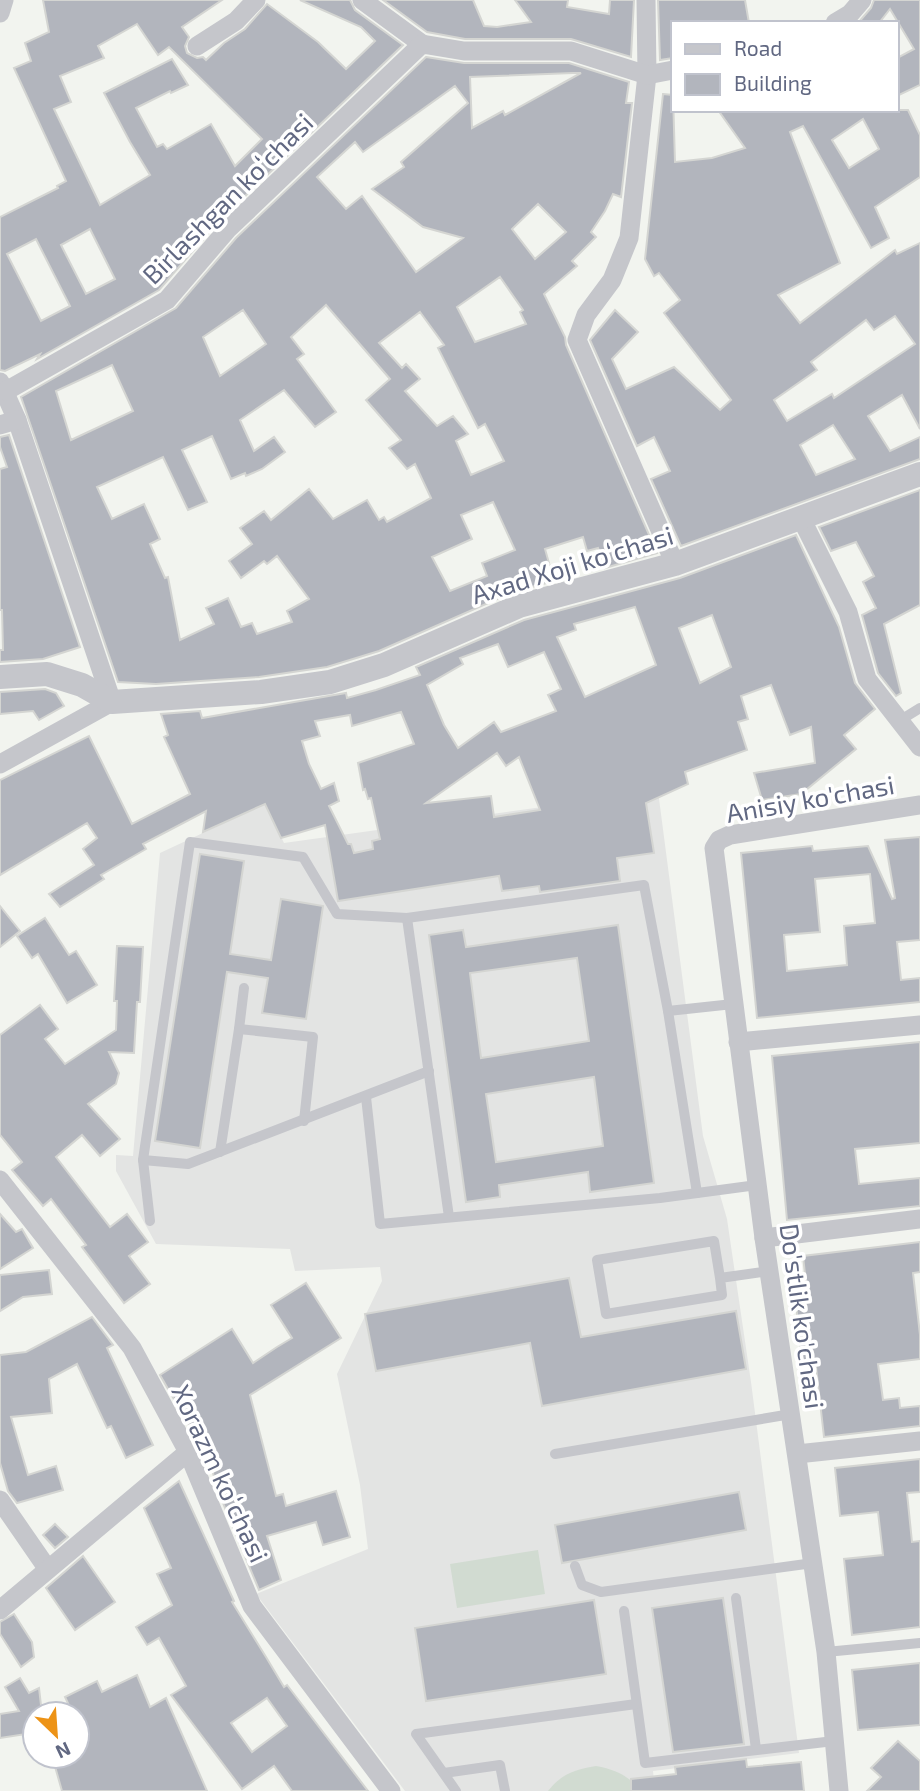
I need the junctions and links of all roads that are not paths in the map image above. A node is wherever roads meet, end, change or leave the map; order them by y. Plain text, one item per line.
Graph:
1 (4, 0) edge
2 (256, 0) edge
3 (362, 0) edge
4 (646, 0) edge
5 (862, 0) edge
6 (0, 13) edge
7 (838, 21) edge
8 (422, 44) junction
9 (197, 46) dead end
10 (671, 70) edge
11 (647, 75) junction
12 (3, 386) edge
13 (9, 423) edge
14 (920, 474) edge
15 (802, 520) junction
16 (675, 564) junction
17 (0, 677) edge
18 (112, 702) junction
19 (920, 708) edge
20 (899, 721) junction
21 (920, 747) edge
22 (0, 764) edge
23 (920, 805) edge
24 (714, 848) joint
25 (407, 918) junction
26 (244, 988) dead end
27 (733, 1004) junction
28 (668, 1011) junction
29 (920, 1025) edge
30 (239, 1029) junction
31 (738, 1042) junction
32 (429, 1071) junction
33 (366, 1097) junction
34 (304, 1121) junction
35 (220, 1152) junction
36 (143, 1160) junction
37 (0, 1180) edge
38 (757, 1185) junction
39 (697, 1193) junction
40 (449, 1217) junction
41 (920, 1219) edge
42 (150, 1221) dead end
43 (764, 1238) junction
44 (769, 1271) junction
45 (720, 1278) junction
46 (790, 1414) junction
47 (920, 1441) edge
48 (188, 1452) junction
49 (555, 1454) dead end
50 (797, 1454) junction
51 (0, 1500) edge
52 (813, 1563) junction
53 (575, 1566) dead end
54 (47, 1568) junction
55 (736, 1598) dead end
56 (0, 1610) edge
57 (624, 1611) dead end
58 (920, 1643) edge
59 (826, 1652) junction
60 (636, 1704) junction
61 (834, 1741) junction
62 (756, 1749) junction
63 (444, 1773) junction
64 (391, 1791) edge
65 (456, 1791) edge
66 (505, 1791) edge
67 (839, 1791) edge

1 - 6 street
2 - 9 street
3 - 8 street
4 - 11 street
5 - 7 street
8 - 11 street
8 - 12 street, Birlashgan koʻchasi
10 - 11 street
11 - 16 street
12 - 13 street, Birlashgan koʻchasi
13 - 18 street, Birlashgan koʻchasi
14 - 15 street, Axad Xoji koʻchasi
15 - 16 street, Axad Xoji koʻchasi
15 - 20 street
16 - 18 street, Axad Xoji koʻchasi
17 - 18 street
18 - 22 street
19 - 20 lane
20 - 21 street
23 - 24 street, Anisiy ko'chasi
24 - 27 street, Do'stlik ko'chasi
25 - 28 lane
25 - 32 lane
25 - 36 lane
26 - 30 lane
27 - 28 lane
27 - 31 street, Do'stlik ko'chasi
28 - 39 lane
29 - 31 street
30 - 34 lane
30 - 35 lane
31 - 38 street, Do'stlik ko'chasi
32 - 33 lane
32 - 40 lane
33 - 34 lane
33 - 40 lane
34 - 35 lane
35 - 36 lane
36 - 42 lane
37 - 48 street, Xorazm koʻchasi
38 - 39 lane
38 - 43 street, Do'stlik ko'chasi
39 - 40 lane
41 - 43 street
43 - 44 street, Do'stlik ko'chasi
44 - 45 lane
44 - 46 street, Do'stlik ko'chasi
45 - 45 lane
46 - 49 lane
46 - 50 street, Do'stlik ko'chasi
47 - 50 street
48 - 54 street
48 - 64 street, Xorazm koʻchasi
50 - 52 street, Do'stlik ko'chasi
51 - 54 street
52 - 53 lane
52 - 59 street, Do'stlik ko'chasi
54 - 56 street
55 - 62 lane
57 - 60 lane
58 - 59 lane
59 - 61 street, Do'stlik ko'chasi
60 - 62 lane
60 - 63 lane
61 - 62 lane
61 - 67 street, Do'stlik ko'chasi
63 - 65 lane
63 - 66 lane

